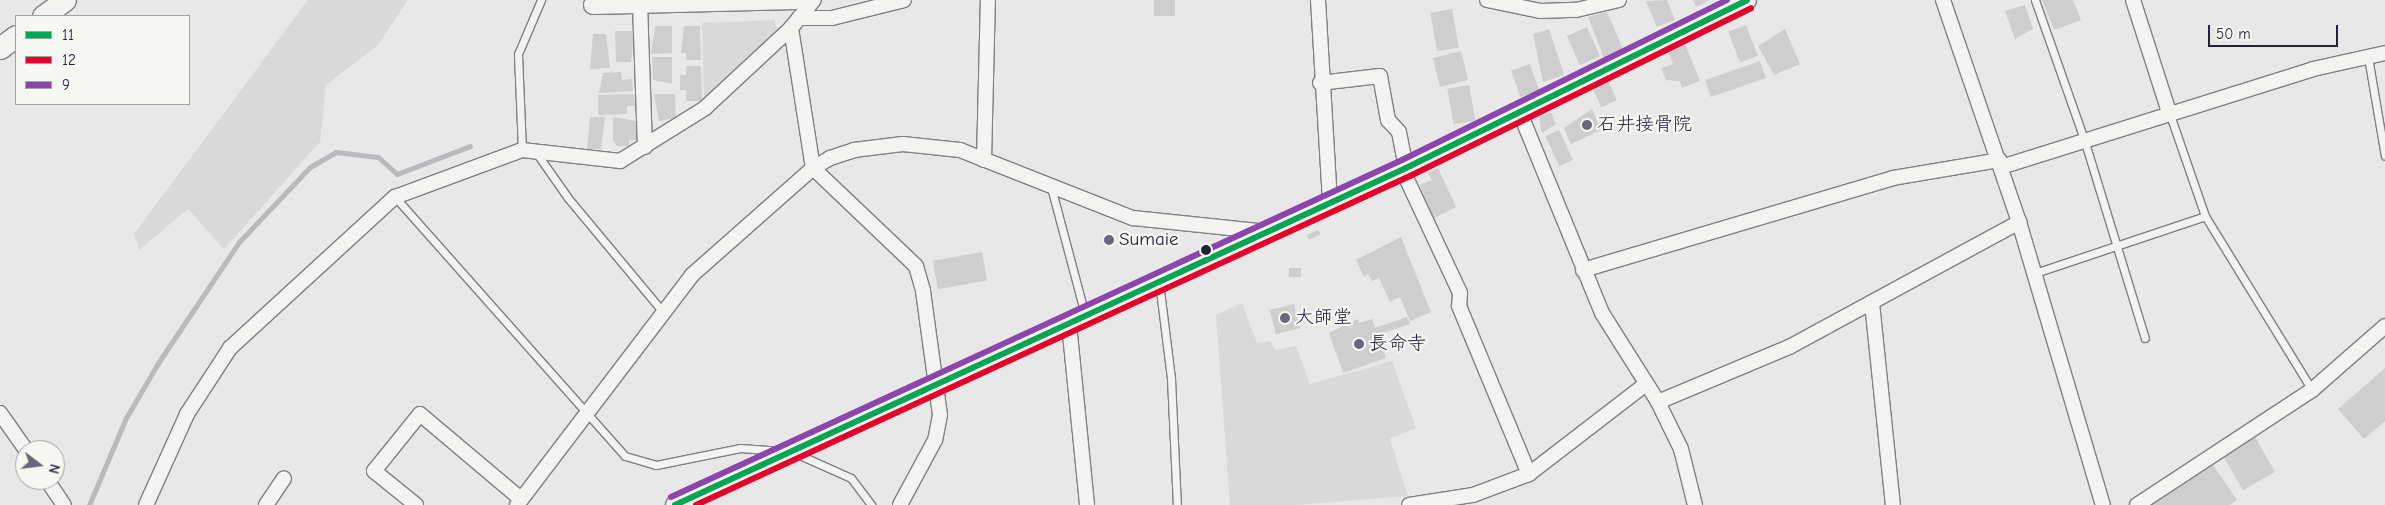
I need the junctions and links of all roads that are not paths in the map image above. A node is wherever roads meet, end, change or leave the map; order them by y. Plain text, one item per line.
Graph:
1 (65, 0) edge
2 (541, 0) edge
3 (759, 0) edge
4 (796, 0) edge
5 (814, 0) edge
6 (904, 0) edge
7 (988, 0) edge
8 (1318, 0) edge
9 (1487, 0) edge
10 (1620, 0) edge
11 (1747, 0) edge
12 (1943, 0) edge
13 (2035, 0) edge
14 (2133, 0) edge
15 (640, 4) junction
16 (592, 5) dead end
17 (44, 15) edge
18 (795, 23) junction
19 (15, 37) edge
20 (0, 48) edge
21 (2385, 54) edge
22 (2368, 57) junction
23 (1320, 83) junction
24 (2169, 112) junction
25 (1520, 113) junction
26 (2084, 139) junction
27 (645, 148) junction
28 (528, 150) junction
29 (2385, 156) edge
30 (984, 160) junction
31 (2000, 163) junction
32 (813, 168) junction
33 (1404, 169) junction
34 (1051, 187) junction
35 (395, 197) junction
36 (1330, 203) junction
37 (2205, 216) junction
38 (2019, 222) junction
39 (1268, 232) junction
40 (2118, 244) junction
41 (1583, 270) junction
42 (2034, 273) junction
43 (1159, 282) junction
44 (1872, 303) junction
45 (663, 312) junction
46 (1077, 320) junction
47 (2385, 326) edge
48 (2145, 338) dead end
49 (938, 383) junction
50 (1646, 384) junction
51 (2312, 390) junction
52 (1658, 402) junction
53 (0, 413) edge
54 (588, 415) junction
55 (19, 440) edge
56 (791, 452) junction
57 (1529, 474) junction
58 (284, 478) dead end
59 (54, 490) edge
60 (406, 502) edge
61 (519, 502) edge
62 (267, 504) edge
63 (64, 505) edge
64 (147, 505) edge
65 (675, 505) edge
66 (871, 505) edge
67 (900, 505) edge
68 (1087, 505) edge
69 (1177, 505) edge
70 (1409, 505) edge
71 (1695, 505) edge
72 (1893, 505) edge
73 (2103, 505) edge
74 (2137, 505) edge

1 - 17 main road
2 - 28 lane
3 - 4 street
3 - 15 street
5 - 18 street
6 - 18 street
7 - 30 street
8 - 23 street
9 - 10 street
11 - 25 street
12 - 31 street
13 - 26 lane
14 - 24 street
15 - 16 street
15 - 27 street
18 - 27 street
18 - 32 street
19 - 20 main road
21 - 22 street
22 - 24 street
22 - 29 lane
23 - 33 street
23 - 36 street
24 - 26 street
24 - 37 lane
25 - 33 street
25 - 41 street
26 - 31 street
26 - 40 lane
27 - 28 street
28 - 35 street
28 - 45 lane
30 - 32 street
30 - 34 street
31 - 38 street
31 - 41 street
32 - 45 street
32 - 49 street
33 - 36 street
33 - 57 street
34 - 39 street
34 - 46 lane
35 - 54 lane
35 - 64 street
36 - 39 street
37 - 40 lane
37 - 51 lane
38 - 42 street
38 - 44 street
39 - 43 street
40 - 42 lane
40 - 48 lane
41 - 50 street
42 - 73 street
43 - 46 street
43 - 69 lane
44 - 52 street
44 - 72 street
45 - 54 street
46 - 49 street
46 - 68 street
47 - 51 street
49 - 56 street
49 - 67 street
50 - 52 street
50 - 57 street
51 - 74 street
52 - 71 street
53 - 55 street
54 - 56 lane
54 - 61 street
56 - 65 street
56 - 66 lane
57 - 70 street
58 - 62 street
59 - 63 street
60 - 61 street

